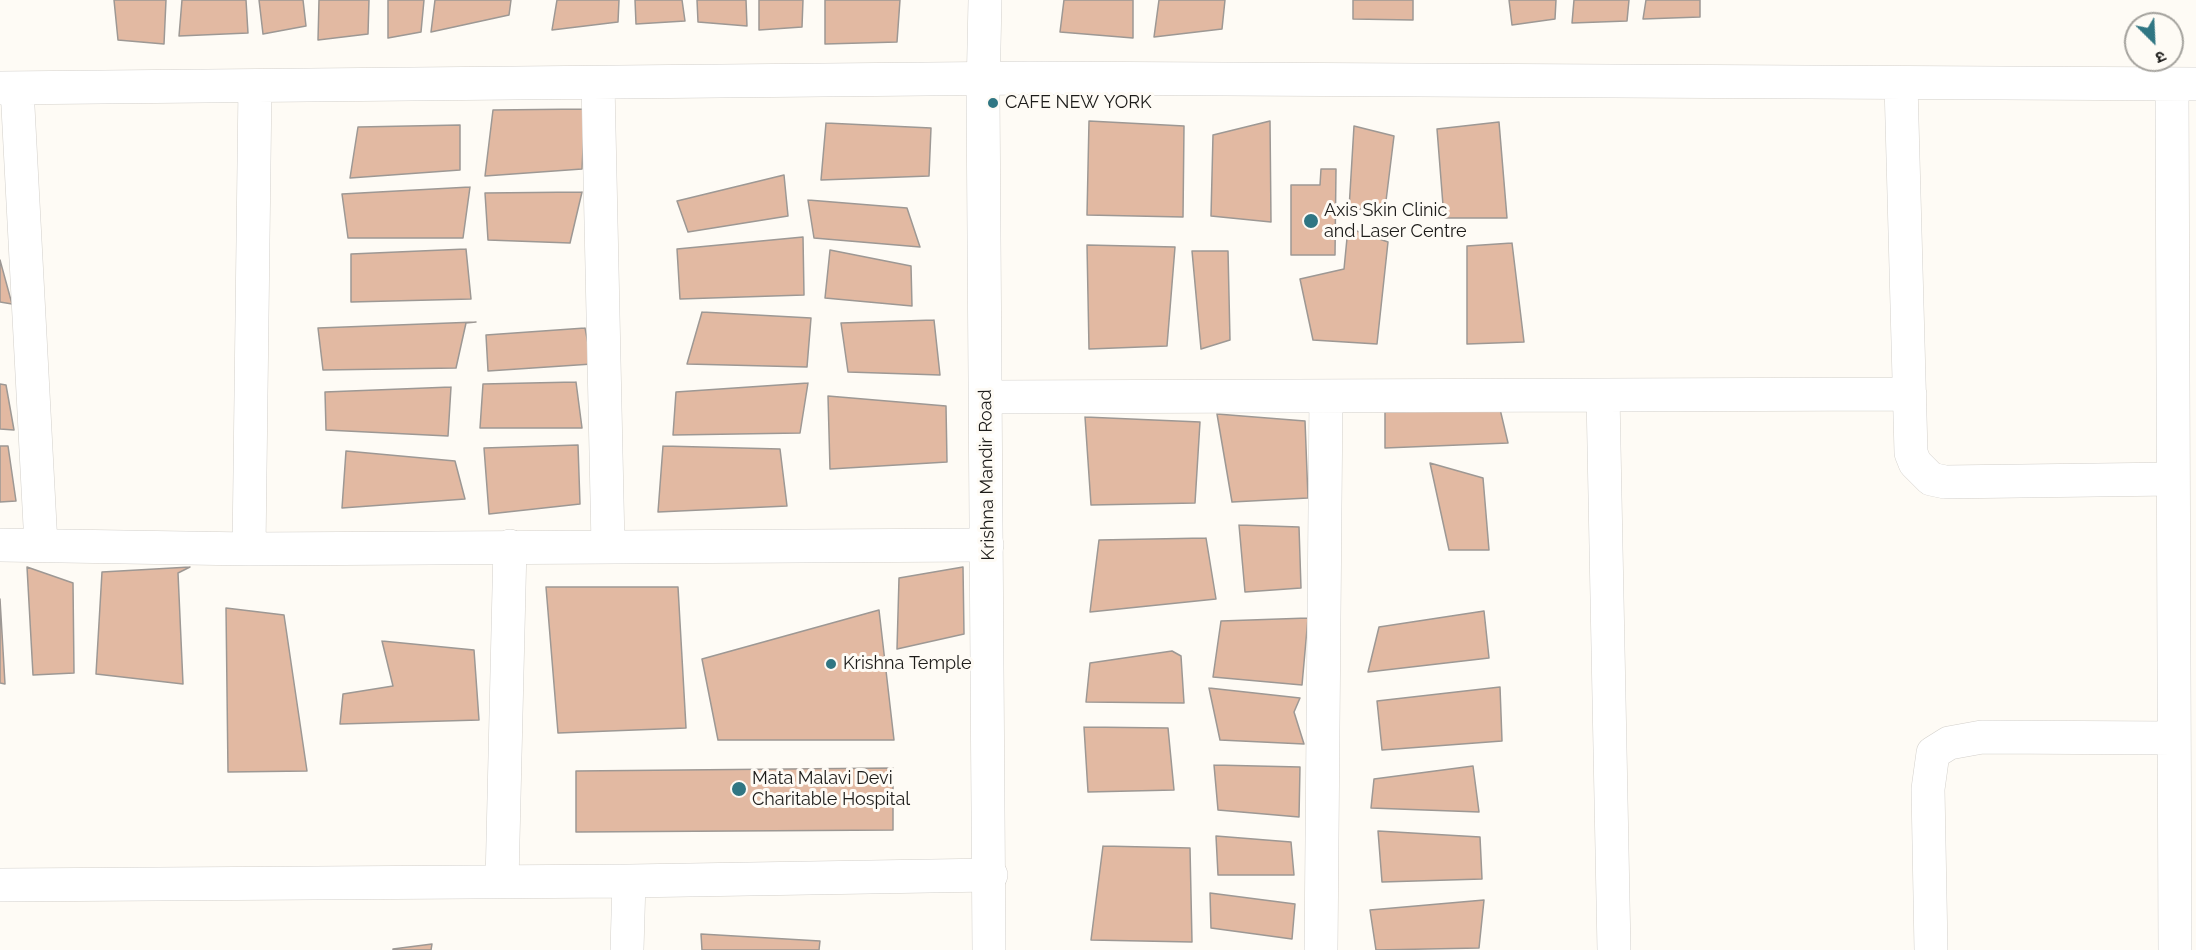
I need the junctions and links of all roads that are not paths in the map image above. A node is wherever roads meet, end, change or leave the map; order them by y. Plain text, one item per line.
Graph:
1 (985, 0) edge
2 (983, 79) junction
3 (598, 83) junction
4 (1901, 84) junction
5 (2184, 84) edge
6 (255, 86) junction
7 (8, 88) edge
8 (1910, 394) junction
9 (1603, 395) junction
10 (1326, 396) junction
11 (986, 397) junction
12 (2173, 479) junction
13 (0, 545) edge
14 (41, 545) junction
15 (608, 545) junction
16 (987, 545) junction
17 (510, 546) junction
18 (249, 549) junction
19 (2174, 738) junction
20 (991, 874) junction
21 (629, 881) junction
22 (502, 882) junction
23 (0, 885) edge
24 (2185, 896) edge
25 (627, 950) edge
26 (989, 950) edge
27 (1321, 950) edge
28 (1614, 950) edge
29 (1931, 950) edge
30 (2175, 950) edge

1 - 2 street, Krishna Mandir Road
2 - 3 street
2 - 4 street
2 - 11 street, Krishna Mandir Road
3 - 6 street
3 - 15 street
4 - 5 street
4 - 8 street
5 - 12 street
6 - 7 street
6 - 18 street
7 - 14 street
8 - 9 street
8 - 12 street
9 - 10 street
9 - 28 street
10 - 11 street
10 - 27 street
11 - 16 street, Krishna Mandir Road
12 - 19 street
13 - 14 street
14 - 18 street
15 - 16 street
15 - 17 street
16 - 20 street, Krishna Mandir Road
17 - 18 street
17 - 22 street
19 - 24 street
19 - 29 street
20 - 21 street
20 - 26 street, Krishna Mandir Road
21 - 22 street
21 - 25 street
22 - 23 street
24 - 30 street

